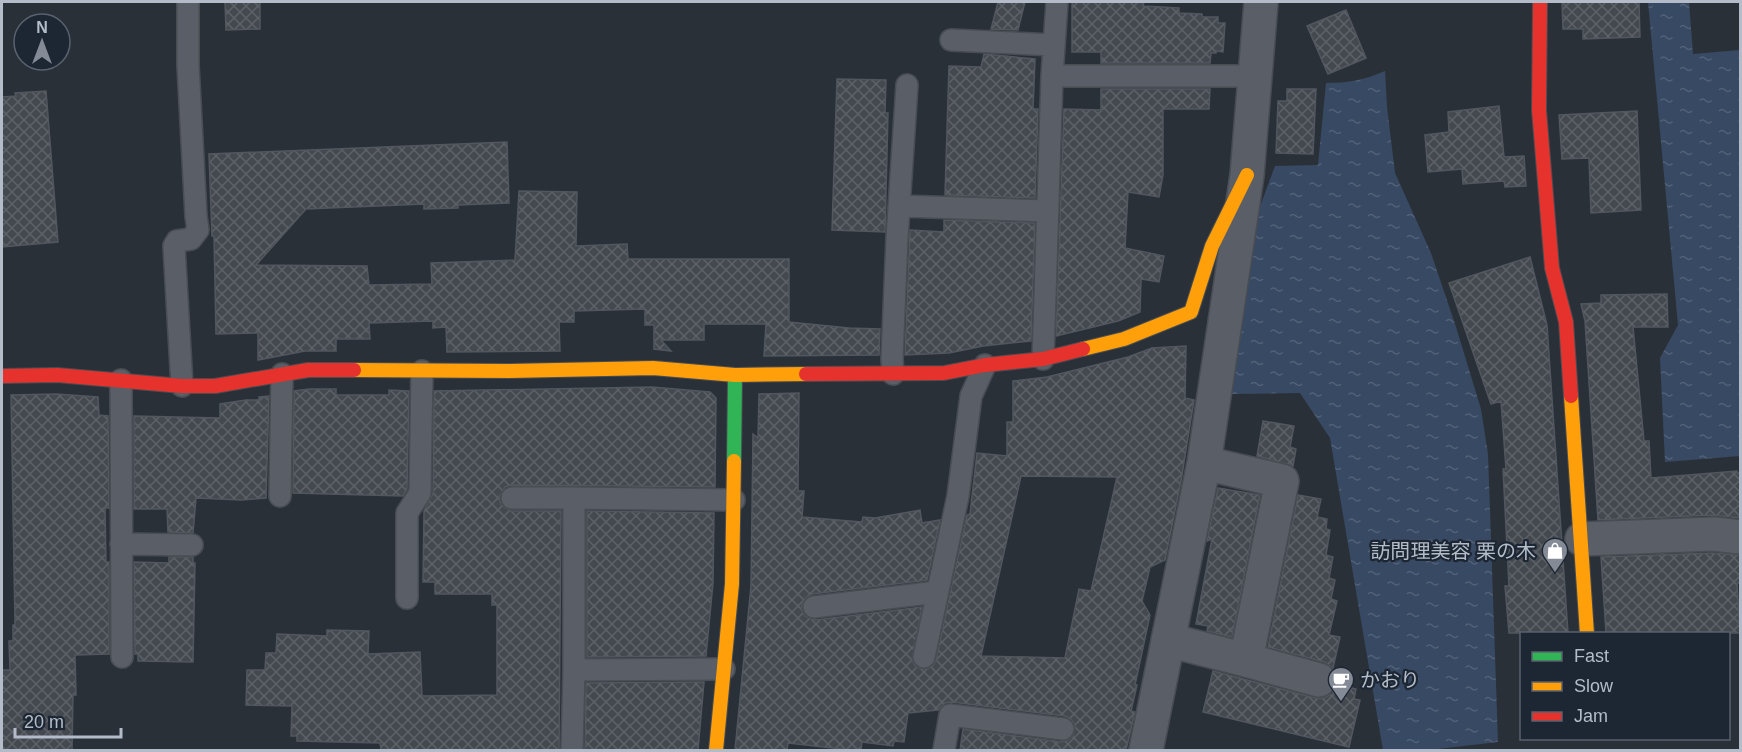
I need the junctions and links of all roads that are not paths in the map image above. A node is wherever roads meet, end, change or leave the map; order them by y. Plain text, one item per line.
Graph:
1 (188, 2) edge
2 (1057, 2) edge
3 (1261, 2) edge
4 (1539, 2) edge
5 (951, 40) dead end
6 (1054, 45) junction
7 (1052, 76) junction
8 (1255, 76) junction
9 (907, 85) dead end
10 (1247, 175) junction
11 (900, 206) junction
12 (1048, 211) junction
13 (1043, 360) junction
14 (985, 365) junction
15 (422, 371) junction
16 (282, 374) junction
17 (893, 374) junction
18 (735, 375) junction
19 (2, 376) edge
20 (121, 380) junction
21 (182, 386) junction
22 (1204, 463) junction
23 (280, 496) dead end
24 (512, 498) dead end
25 (574, 498) junction
26 (734, 500) junction
27 (1740, 537) edge
28 (1582, 539) junction
29 (121, 544) junction
30 (192, 545) dead end
31 (937, 592) junction
32 (407, 598) dead end
33 (814, 607) dead end
34 (1587, 632) edge
35 (1168, 640) junction
36 (122, 657) dead end
37 (924, 657) dead end
38 (1246, 660) junction
39 (724, 669) junction
40 (574, 670) junction
41 (1319, 680) dead end
42 (1064, 729) dead end
43 (572, 750) edge
44 (716, 750) edge
45 (944, 750) edge
46 (1146, 750) edge

1 - 21 lane
2 - 6 lane
3 - 8 street
4 - 28 street
5 - 6 lane
6 - 7 lane
7 - 8 lane
7 - 12 lane
8 - 10 street
9 - 11 lane
10 - 13 street
10 - 22 street
11 - 12 lane
11 - 17 lane
12 - 13 lane
13 - 14 street
14 - 17 street
14 - 31 lane
15 - 16 street
15 - 18 street
15 - 32 lane
16 - 21 street
16 - 23 lane
17 - 18 street
18 - 26 street
19 - 20 street
20 - 21 street
20 - 29 lane
22 - 35 street
22 - 38 street
24 - 25 lane
25 - 26 lane
25 - 40 lane
26 - 39 street
27 - 28 street
28 - 34 street
29 - 30 lane
29 - 36 lane
31 - 33 lane
31 - 37 lane
35 - 38 street
35 - 46 street
38 - 41 street
39 - 40 lane
39 - 44 street
40 - 43 lane
42 - 45 lane

